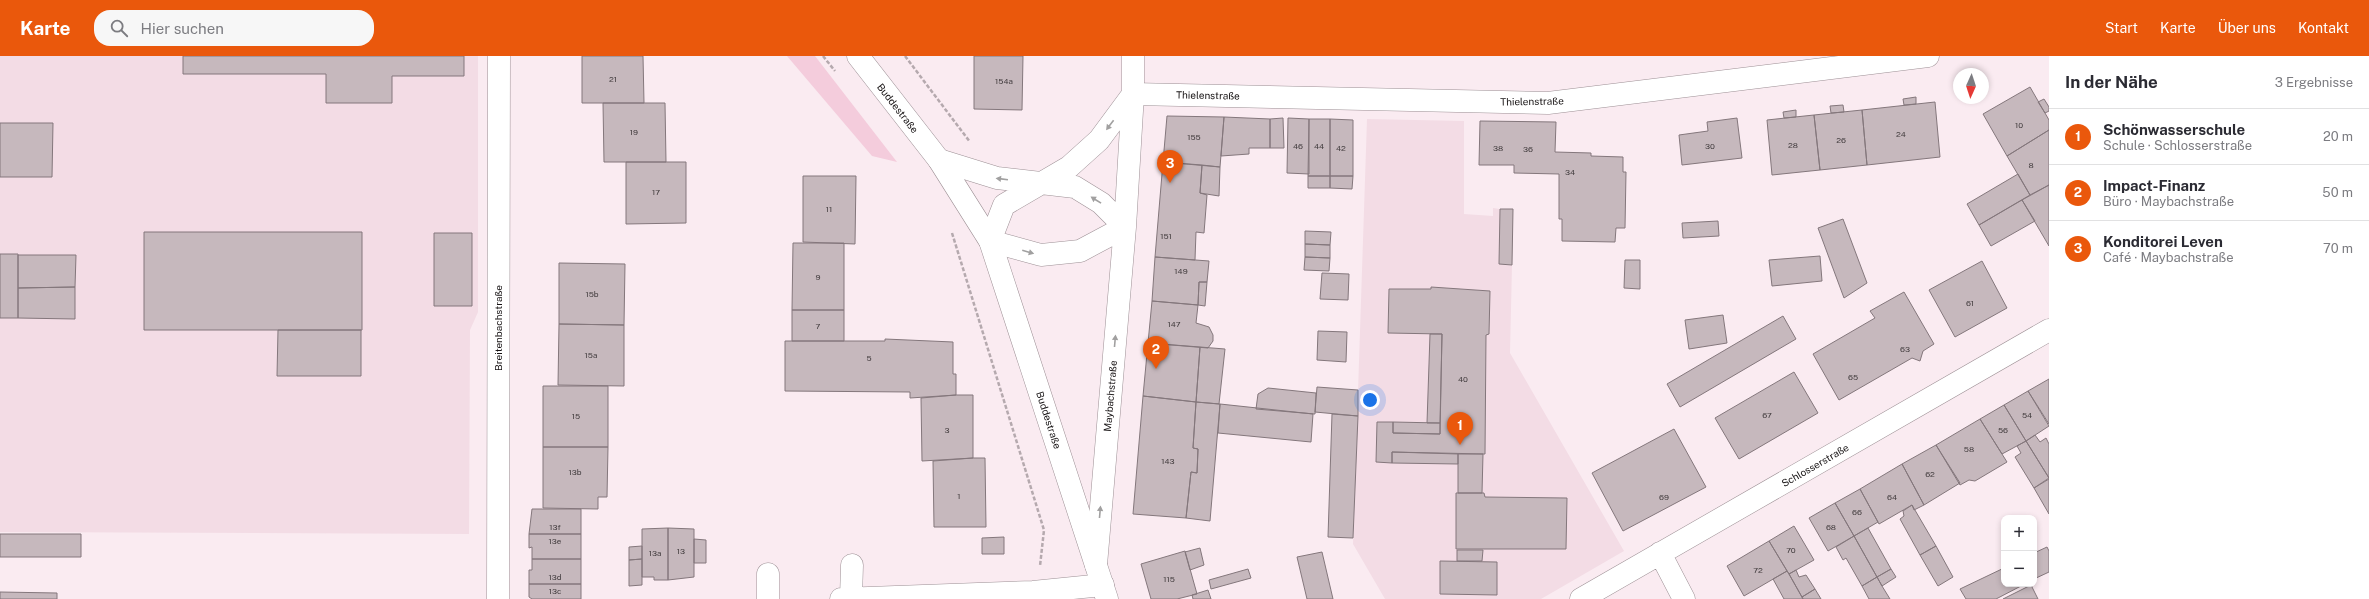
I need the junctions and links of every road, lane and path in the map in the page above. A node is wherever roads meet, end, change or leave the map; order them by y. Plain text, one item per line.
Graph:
1 (499, 56) edge
2 (823, 56) edge
3 (858, 56) edge
4 (905, 56) edge
5 (1133, 56) edge
6 (1928, 56) edge
7 (837, 74) dead end
8 (1134, 94) junction
9 (939, 160) junction
10 (997, 178) junction
11 (1040, 182) junction
12 (1125, 227) junction
13 (951, 230) dead end
14 (990, 241) junction
15 (2049, 330) edge
16 (1660, 553) junction
17 (852, 565) dead end
18 (1096, 565) junction
19 (768, 574) dead end
20 (1105, 592) edge
21 (1033, 595) edge
22 (498, 599) edge
23 (768, 599) edge
24 (846, 599) edge
25 (1581, 599) edge
26 (1684, 599) edge

1 - 22 street, Breitenbachstraße
2 - 7 path
3 - 9 street, Buddestraße
4 - 10 path
5 - 8 street, Maybachstraße
6 - 8 street, Thielenstraße
8 -> 11 street
8 - 12 street, Maybachstraße
9 - 10 street
9 - 14 street, Buddestraße
11 -> 10 street
12 -> 11 street
11 - 14 street
14 -> 12 street
18 -> 12 street, Maybachstraße
13 - 21 path
14 - 18 street, Buddestraße
15 - 16 street, Schlosserstraße
16 - 25 street, Schlosserstraße
16 - 26 street
17 - 24 street
18 - 20 street, Buddestraße
19 - 23 street
20 - 21 street
21 - 24 street

